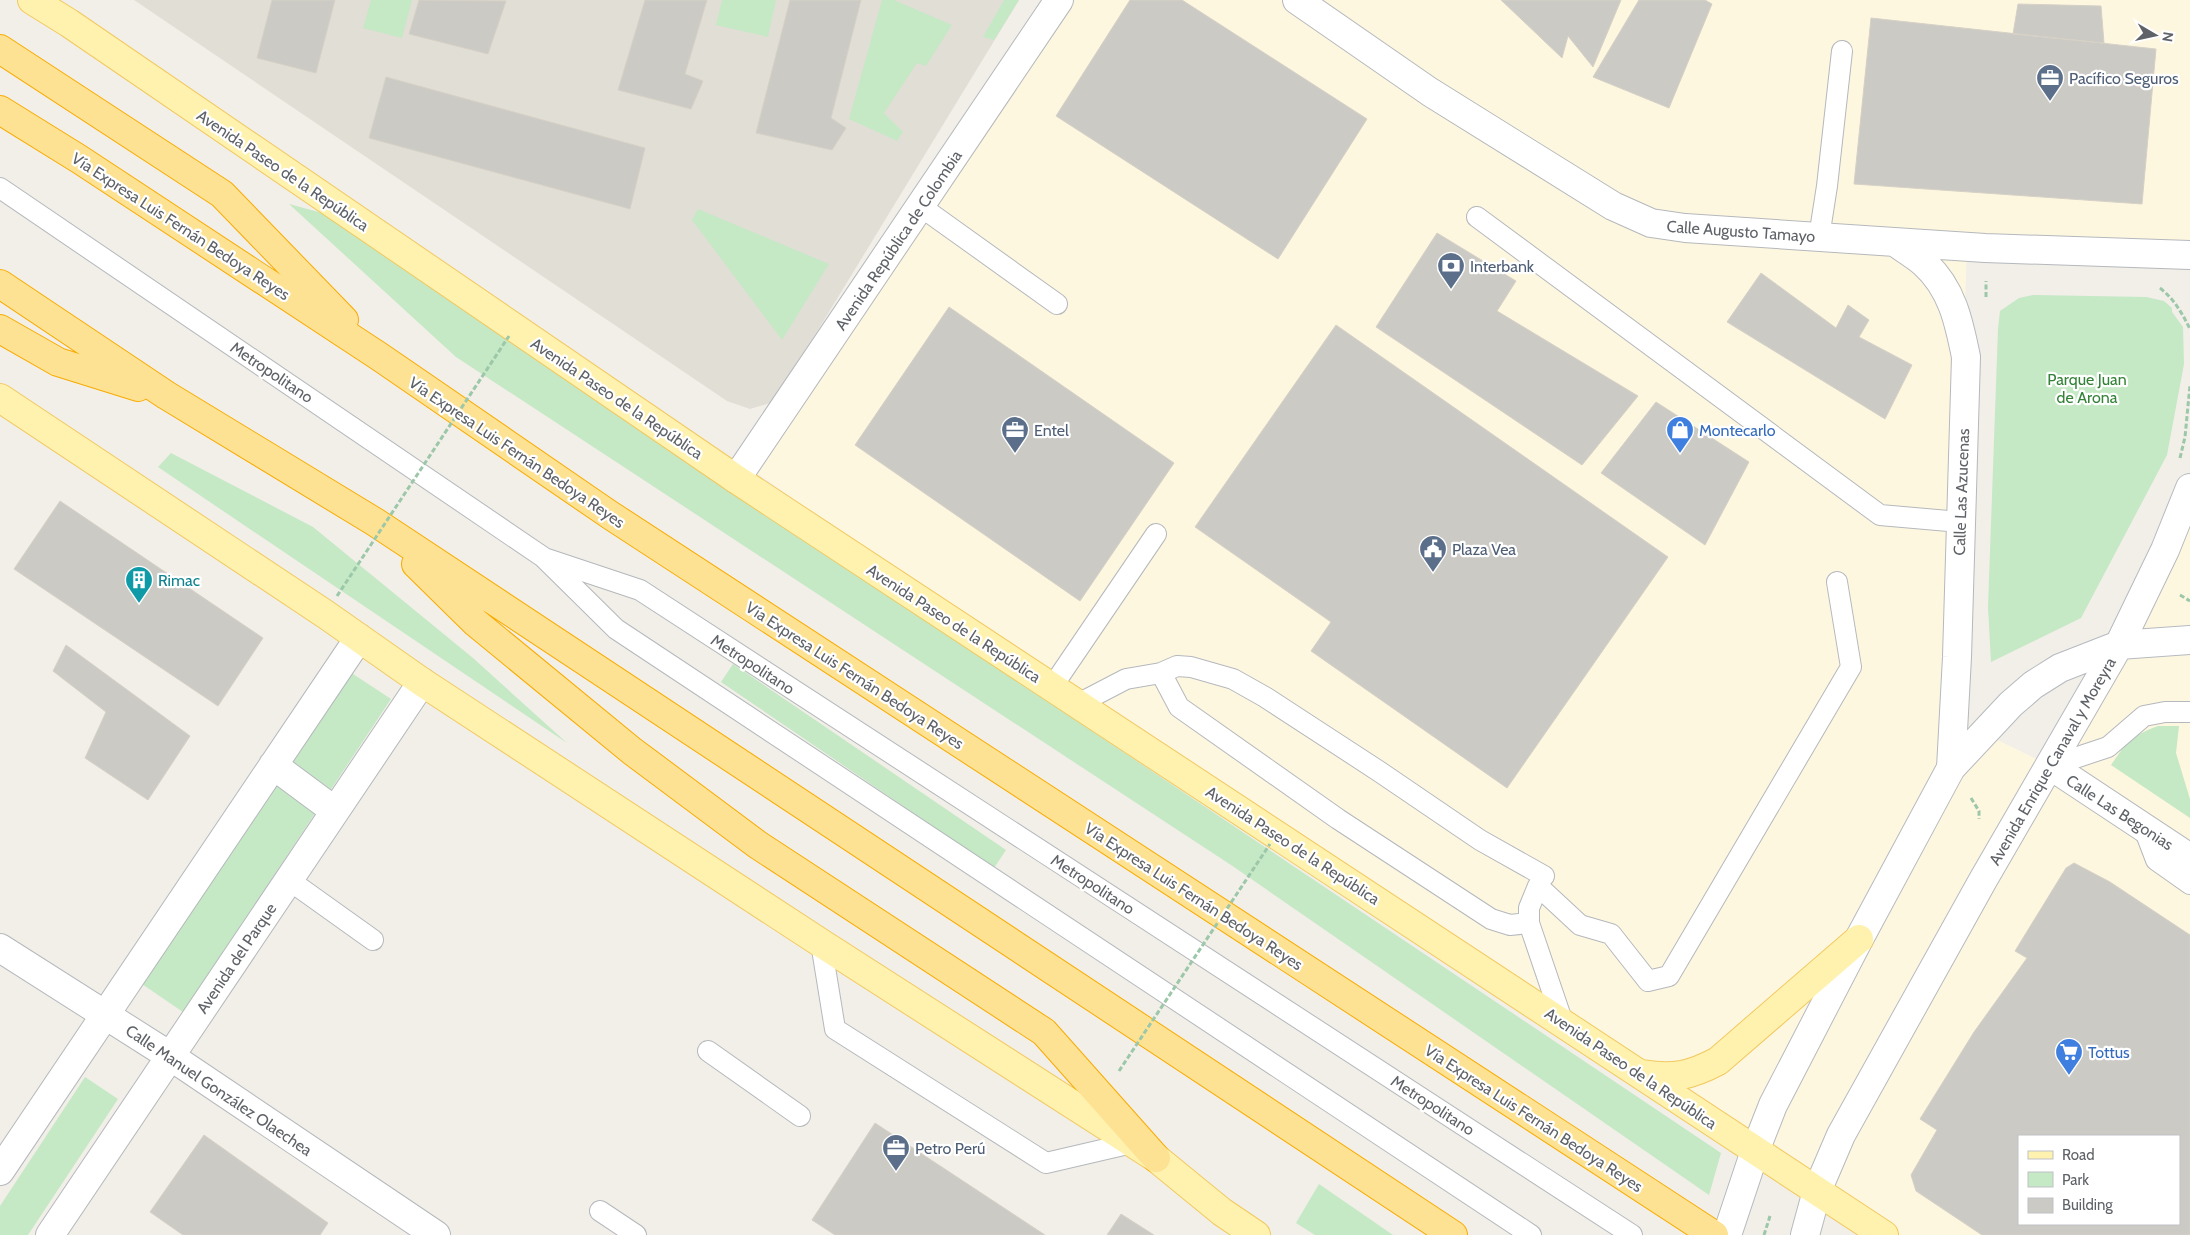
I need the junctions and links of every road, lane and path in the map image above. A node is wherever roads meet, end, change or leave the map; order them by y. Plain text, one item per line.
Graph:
1 (32, 0) edge
2 (1059, 0) edge
3 (1297, 0) edge
4 (0, 49) edge
5 (1842, 51) dead end
6 (0, 110) edge
7 (0, 188) edge
8 (920, 206) junction
9 (1477, 217) dead end
10 (1819, 237) junction
11 (1895, 242) junction
12 (2190, 255) edge
13 (1986, 278) dead end
14 (1983, 282) dead end
15 (0, 284) edge
16 (2154, 284) dead end
17 (1058, 304) dead end
18 (0, 329) edge
19 (2190, 329) edge
20 (509, 336) dead end
21 (380, 358) junction
22 (2190, 385) edge
23 (166, 396) junction
24 (0, 398) edge
25 (2184, 477) edge
26 (736, 479) junction
27 (374, 522) junction
28 (1960, 522) junction
29 (1156, 534) dead end
30 (543, 557) junction
31 (1837, 582) dead end
32 (337, 596) dead end
33 (359, 638) junction
34 (2190, 640) edge
35 (2119, 645) junction
36 (1161, 673) junction
37 (422, 682) junction
38 (1052, 687) junction
39 (1078, 704) junction
40 (2190, 712) edge
41 (273, 765) junction
42 (2050, 766) junction
43 (1951, 768) junction
44 (335, 811) junction
45 (2143, 826) junction
46 (1270, 844) dead end
47 (2190, 858) edge
48 (289, 880) junction
49 (1541, 881) junction
50 (2190, 884) edge
51 (1529, 923) junction
52 (1859, 939) junction
53 (373, 940) dead end
54 (821, 943) junction
55 (0, 948) edge
56 (105, 1015) junction
57 (1563, 1023) junction
58 (708, 1051) dead end
59 (170, 1056) junction
60 (1119, 1071) dead end
61 (1638, 1073) junction
62 (800, 1116) dead end
63 (1132, 1143) junction
64 (1755, 1151) junction
65 (1156, 1158) junction
66 (0, 1171) edge
67 (1817, 1191) junction
68 (600, 1211) dead end
69 (1767, 1227) dead end
70 (1724, 1230) edge
71 (50, 1235) edge
72 (436, 1235) edge
73 (636, 1235) edge
74 (1256, 1235) edge
75 (1453, 1235) edge
76 (1531, 1235) edge
77 (1632, 1235) edge
78 (1764, 1235) edge
79 (1805, 1235) edge
80 (1884, 1235) edge

1 - 26 main road, Avenida Paseo de la República
2 - 8 street, Avenida República de Colombia
3 - 10 street, Calle Augusto Tamayo
4 - 21 highway
5 - 10 lane
6 - 21 highway, Vía Expresa Luis Fernán Bedoya Reyes
7 - 30 lane, Metropolitano
8 - 17 lane
8 - 26 street, Avenida República de Colombia
9 - 28 lane
10 - 11 street, Calle Augusto Tamayo
11 - 12 street, Calle Augusto Tamayo
11 - 28 street, Calle Las Azucenas
13 - 14 path
15 - 23 highway
16 - 19 path
18 - 23 highway
20 - 32 path, bridge
21 - 70 highway, Vía Expresa Luis Fernán Bedoya Reyes
22 - 25 path
23 - 27 highway
24 - 33 main road
25 - 35 street
26 - 38 main road, Avenida Paseo de la República
27 - 65 highway
27 - 75 highway
28 - 43 street, Calle Las Azucenas
29 - 38 lane
30 - 76 lane, Metropolitano
30 - 77 lane, Metropolitano
31 - 49 lane
33 - 37 main road
33 - 41 street
34 - 35 street
35 - 42 street, Avenida Enrique Canaval y Moreyra
35 - 43 street, Avenida Enrique Canaval y Moreyra
36 - 39 lane
36 - 49 lane
36 - 51 lane
37 - 44 street, Avenida del Parque
37 - 54 main road
38 - 39 main road, Avenida Paseo de la República
39 - 57 main road, Avenida Paseo de la República
40 - 42 lane
41 - 44 street
41 - 56 street
42 - 45 street, Calle Las Begonias
42 - 67 street, Avenida Enrique Canaval y Moreyra
43 - 52 street, Avenida Enrique Canaval y Moreyra
44 - 48 street, Avenida del Parque
45 - 47 street, Calle Las Begonias
45 - 50 lane
46 - 60 path, bridge
48 - 53 lane
48 - 59 street, Avenida del Parque
49 - 51 lane
51 - 57 lane
52 - 61 main road
52 - 64 street, Avenida Enrique Canaval y Moreyra
54 - 63 main road
54 - 63 lane
55 - 56 street, Calle Manuel González Olaechea
56 - 59 street, Calle Manuel González Olaechea
56 - 66 street
57 - 61 main road, Avenida Paseo de la República
58 - 62 lane
59 - 71 street, Avenida del Parque
59 - 72 street, Calle Manuel González Olaechea
61 - 64 main road, Avenida Paseo de la República
63 - 65 main road
64 - 67 main road, Avenida Paseo de la República
64 - 70 street, Avenida Enrique Canaval y Moreyra
65 - 74 main road
67 - 79 street, Avenida Enrique Canaval y Moreyra
67 - 80 main road, Avenida Paseo de la República
68 - 73 lane
69 - 78 path

